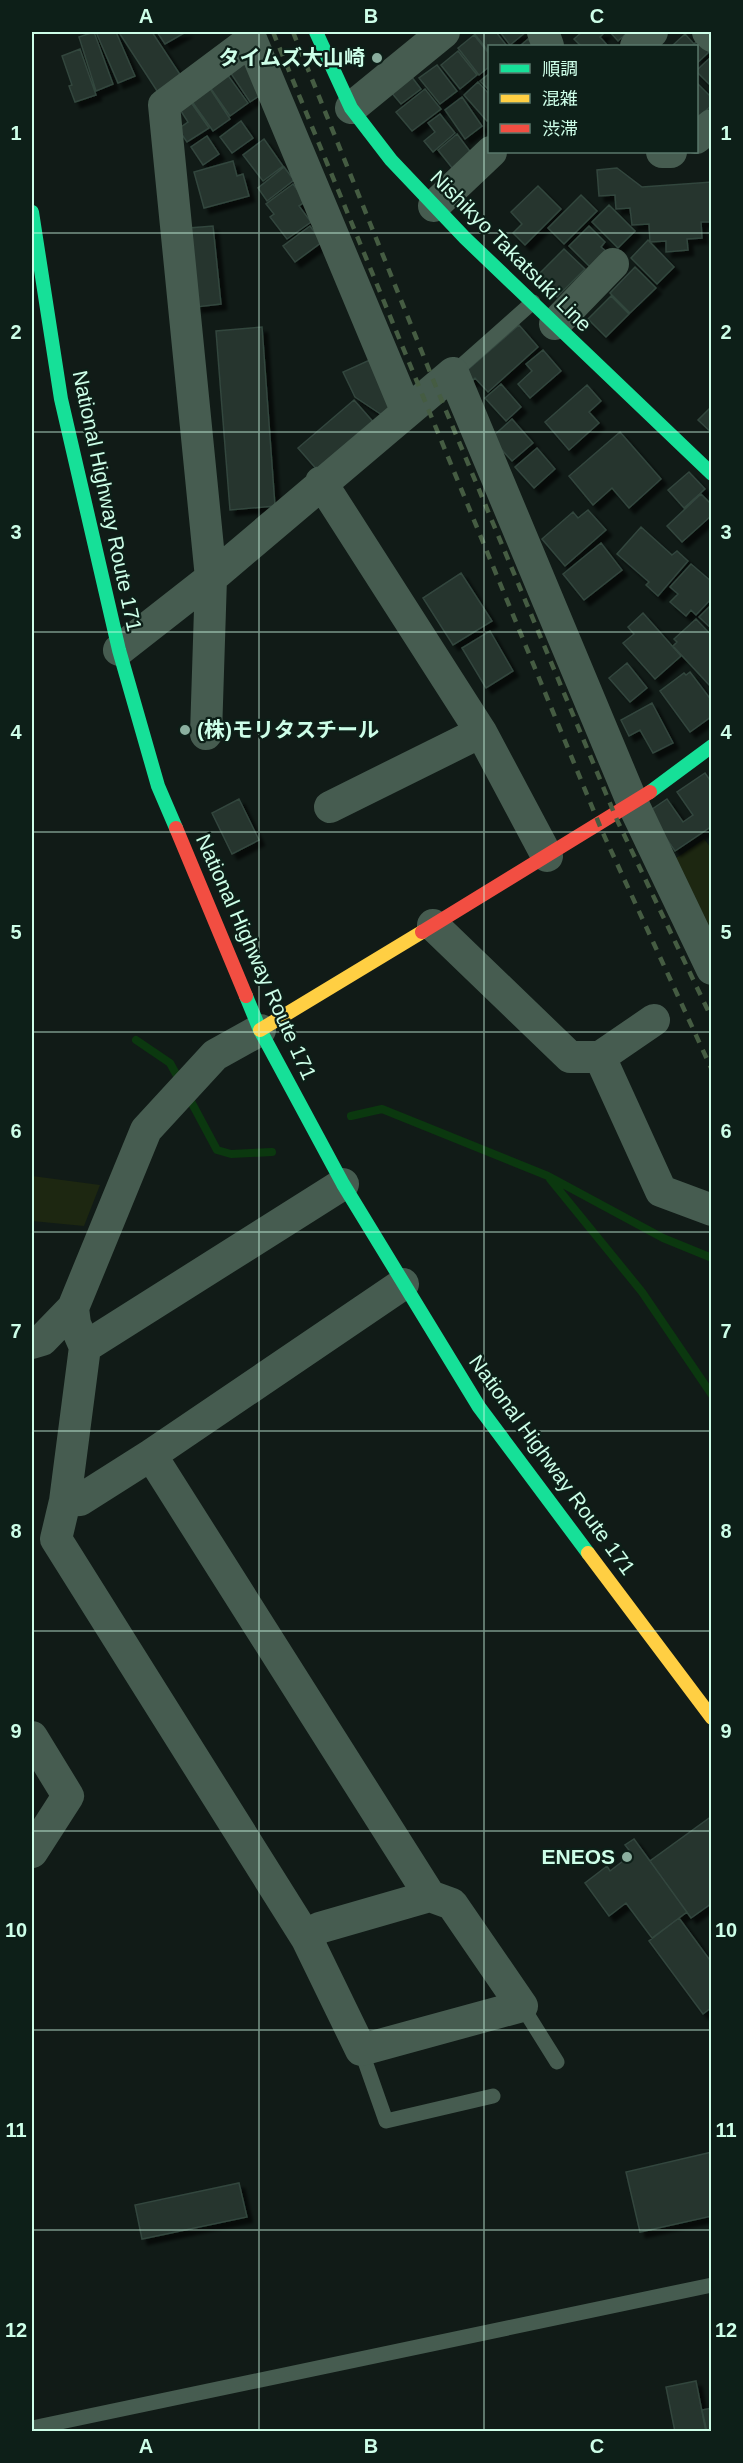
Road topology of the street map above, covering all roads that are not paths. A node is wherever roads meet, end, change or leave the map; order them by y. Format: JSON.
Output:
{"nodes":[{"id":1,"x":316,"y":32,"type":"edge"},
{"id":2,"x":444,"y":32,"type":"edge"},
{"id":3,"x":652,"y":32,"type":"edge"},
{"id":4,"x":708,"y":32,"type":"edge"},
{"id":5,"x":250,"y":36,"type":"edge"},
{"id":6,"x":711,"y":36,"type":"edge"},
{"id":7,"x":637,"y":45,"type":"edge"},
{"id":8,"x":351,"y":108,"type":"junction"},
{"id":9,"x":711,"y":125,"type":"edge"},
{"id":10,"x":698,"y":136,"type":"edge"},
{"id":11,"x":489,"y":153,"type":"edge"},
{"id":12,"x":434,"y":206,"type":"junction"},
{"id":13,"x":32,"y":212,"type":"edge"},
{"id":14,"x":613,"y":264,"type":"dead end"},
{"id":15,"x":533,"y":302,"type":"junction"},
{"id":16,"x":555,"y":324,"type":"junction"},
{"id":17,"x":453,"y":373,"type":"junction"},
{"id":18,"x":406,"y":410,"type":"junction"},
{"id":19,"x":711,"y":474,"type":"edge"},
{"id":20,"x":321,"y":482,"type":"junction"},
{"id":21,"x":211,"y":578,"type":"junction"},
{"id":22,"x":119,"y":650,"type":"junction"},
{"id":23,"x":481,"y":732,"type":"junction"},
{"id":24,"x":206,"y":734,"type":"dead end"},
{"id":25,"x":711,"y":746,"type":"edge"},
{"id":26,"x":633,"y":804,"type":"junction"},
{"id":27,"x":330,"y":807,"type":"dead end"},
{"id":28,"x":547,"y":856,"type":"junction"},
{"id":29,"x":433,"y":925,"type":"junction"},
{"id":30,"x":711,"y":969,"type":"edge"},
{"id":31,"x":654,"y":1020,"type":"dead end"},
{"id":32,"x":260,"y":1030,"type":"junction"},
{"id":33,"x":600,"y":1057,"type":"junction"},
{"id":34,"x":343,"y":1184,"type":"junction"},
{"id":35,"x":711,"y":1210,"type":"edge"},
{"id":36,"x":403,"y":1284,"type":"junction"},
{"id":37,"x":73,"y":1308,"type":"junction"},
{"id":38,"x":32,"y":1343,"type":"edge"},
{"id":39,"x":85,"y":1347,"type":"junction"},
{"id":40,"x":151,"y":1455,"type":"junction"},
{"id":41,"x":65,"y":1501,"type":"junction"},
{"id":42,"x":711,"y":1718,"type":"edge"},
{"id":43,"x":32,"y":1737,"type":"edge"},
{"id":44,"x":32,"y":1852,"type":"edge"},
{"id":45,"x":430,"y":1896,"type":"junction"},
{"id":46,"x":307,"y":1938,"type":"junction"},
{"id":47,"x":522,"y":2006,"type":"junction"},
{"id":48,"x":361,"y":2050,"type":"junction"},
{"id":49,"x":557,"y":2062,"type":"dead end"},
{"id":50,"x":494,"y":2097,"type":"dead end"},
{"id":51,"x":711,"y":2285,"type":"edge"},
{"id":52,"x":32,"y":2428,"type":"edge"}],
"edges":[{"from":1,"to":8,"type":"main road","name":"Nishikyo Takatsuki Line"},
{"from":2,"to":8,"type":"street"},
{"from":3,"to":7,"type":"street"},
{"from":4,"to":6,"type":"street"},
{"from":5,"to":18,"type":"street"},
{"from":5,"to":21,"type":"street"},
{"from":8,"to":12,"type":"main road","name":"Nishikyo Takatsuki Line"},
{"from":9,"to":10,"type":"street"},
{"from":11,"to":12,"type":"street"},
{"from":12,"to":15,"type":"main road","name":"Nishikyo Takatsuki Line"},
{"from":13,"to":22,"type":"main road","name":"National Highway Route 171"},
{"from":14,"to":16,"type":"street"},
{"from":15,"to":16,"type":"main road","name":"Nishikyo Takatsuki Line"},
{"from":15,"to":17,"type":"lane"},
{"from":16,"to":19,"type":"main road","name":"Nishikyo Takatsuki Line"},
{"from":17,"to":18,"type":"street"},
{"from":17,"to":26,"type":"street"},
{"from":18,"to":20,"type":"street"},
{"from":20,"to":21,"type":"street"},
{"from":20,"to":23,"type":"street"},
{"from":21,"to":22,"type":"street"},
{"from":21,"to":24,"type":"street"},
{"from":22,"to":32,"type":"main road","name":"National Highway Route 171"},
{"from":23,"to":27,"type":"street"},
{"from":23,"to":28,"type":"street"},
{"from":25,"to":26,"type":"main road"},
{"from":26,"to":28,"type":"main road"},
{"from":26,"to":30,"type":"street"},
{"from":28,"to":29,"type":"main road"},
{"from":29,"to":32,"type":"main road"},
{"from":29,"to":33,"type":"street"},
{"from":31,"to":33,"type":"street"},
{"from":32,"to":34,"type":"main road","name":"National Highway Route 171"},
{"from":32,"to":37,"type":"street"},
{"from":33,"to":35,"type":"street"},
{"from":34,"to":36,"type":"main road","name":"National Highway Route 171"},
{"from":34,"to":39,"type":"street"},
{"from":36,"to":40,"type":"street"},
{"from":36,"to":42,"type":"main road","name":"National Highway Route 171"},
{"from":37,"to":38,"type":"street"},
{"from":37,"to":39,"type":"street"},
{"from":39,"to":41,"type":"street"},
{"from":40,"to":41,"type":"street"},
{"from":40,"to":45,"type":"street"},
{"from":41,"to":46,"type":"street"},
{"from":43,"to":44,"type":"street"},
{"from":45,"to":46,"type":"street"},
{"from":45,"to":47,"type":"street"},
{"from":46,"to":48,"type":"street"},
{"from":47,"to":48,"type":"street"},
{"from":47,"to":49,"type":"lane"},
{"from":48,"to":50,"type":"lane"},
{"from":51,"to":52,"type":"lane"}]}
